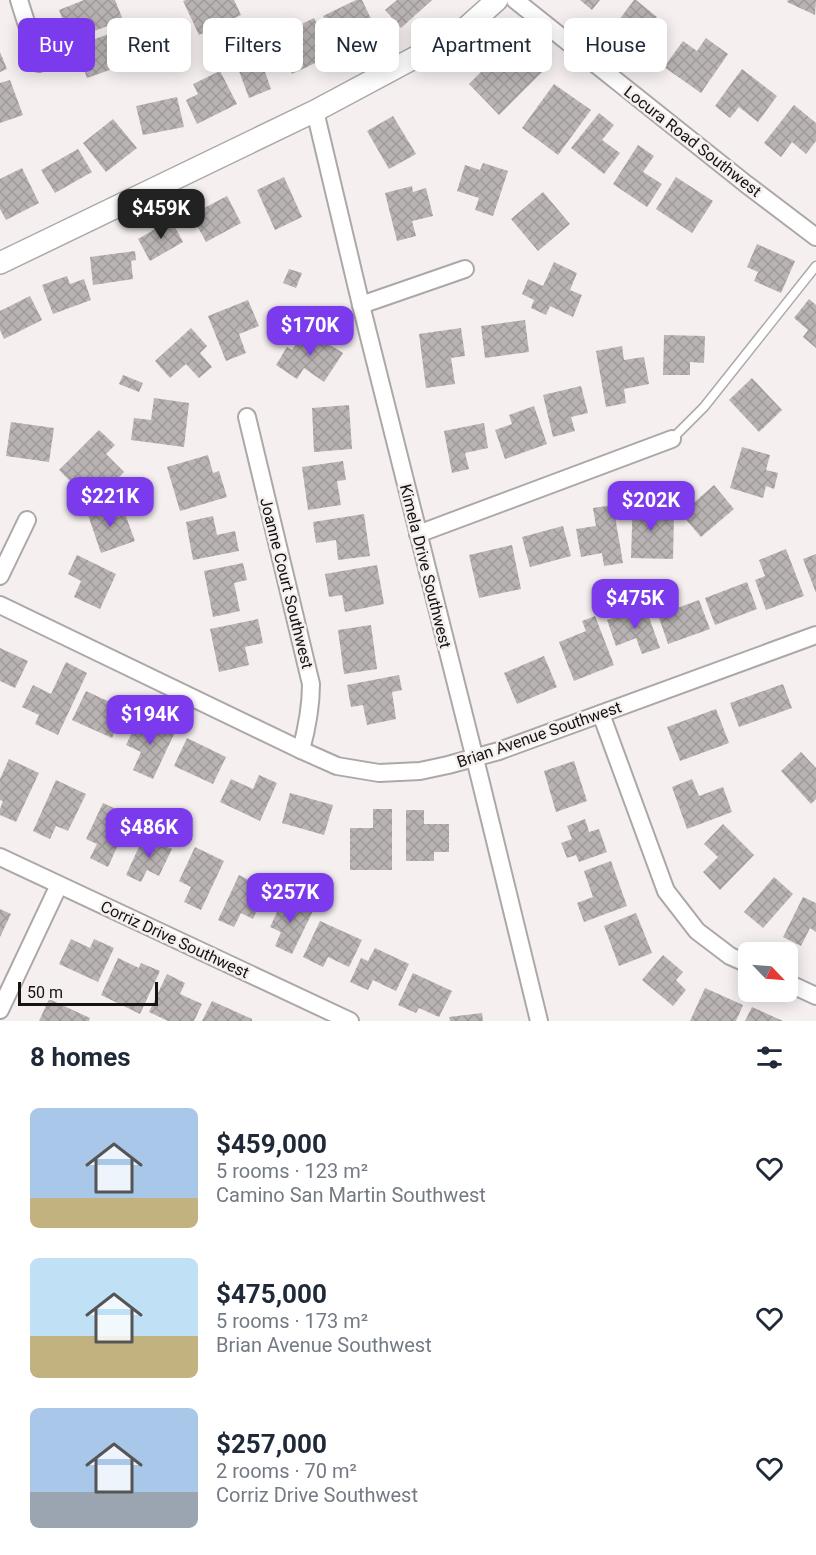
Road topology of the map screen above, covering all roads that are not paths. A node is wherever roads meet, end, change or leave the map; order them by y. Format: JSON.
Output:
{"nodes":[{"id":1,"x":19,"y":0,"type":"edge"},
{"id":2,"x":497,"y":0,"type":"edge"},
{"id":3,"x":515,"y":0,"type":"edge"},
{"id":4,"x":25,"y":18,"type":"edge"},
{"id":5,"x":315,"y":111,"type":"junction"},
{"id":6,"x":816,"y":237,"type":"edge"},
{"id":7,"x":0,"y":263,"type":"edge"},
{"id":8,"x":816,"y":266,"type":"edge"},
{"id":9,"x":465,"y":269,"type":"dead end"},
{"id":10,"x":361,"y":305,"type":"junction"},
{"id":11,"x":247,"y":417,"type":"dead end"},
{"id":12,"x":672,"y":439,"type":"joint"},
{"id":13,"x":27,"y":520,"type":"dead end"},
{"id":14,"x":418,"y":534,"type":"junction"},
{"id":15,"x":0,"y":576,"type":"edge"},
{"id":16,"x":0,"y":605,"type":"edge"},
{"id":17,"x":816,"y":635,"type":"edge"},
{"id":18,"x":601,"y":714,"type":"junction"},
{"id":19,"x":300,"y":750,"type":"junction"},
{"id":20,"x":474,"y":757,"type":"junction"},
{"id":21,"x":0,"y":857,"type":"edge"},
{"id":22,"x":59,"y":885,"type":"junction"},
{"id":23,"x":738,"y":960,"type":"edge"},
{"id":24,"x":798,"y":988,"type":"edge"},
{"id":25,"x":816,"y":996,"type":"edge"},
{"id":26,"x":0,"y":1010,"type":"edge"},
{"id":27,"x":350,"y":1021,"type":"edge"},
{"id":28,"x":539,"y":1021,"type":"edge"}],
"edges":[{"from":1,"to":4,"type":"street"},
{"from":2,"to":5,"type":"street"},
{"from":3,"to":6,"type":"street","name":"Locura Road Southwest"},
{"from":5,"to":7,"type":"street"},
{"from":5,"to":10,"type":"street","name":"Kimela Drive Southwest"},
{"from":8,"to":12,"type":"lane"},
{"from":9,"to":10,"type":"street"},
{"from":10,"to":14,"type":"street","name":"Kimela Drive Southwest"},
{"from":11,"to":19,"type":"street","name":"Joanne Court Southwest"},
{"from":12,"to":14,"type":"street"},
{"from":13,"to":15,"type":"street"},
{"from":14,"to":20,"type":"street","name":"Kimela Drive Southwest"},
{"from":16,"to":19,"type":"street","name":"Brian Avenue Southwest"},
{"from":17,"to":18,"type":"street","name":"Brian Avenue Southwest"},
{"from":18,"to":20,"type":"street","name":"Brian Avenue Southwest"},
{"from":18,"to":23,"type":"street"},
{"from":19,"to":20,"type":"street","name":"Brian Avenue Southwest"},
{"from":20,"to":28,"type":"street","name":"Kimela Drive Southwest"},
{"from":21,"to":22,"type":"street","name":"Corriz Drive Southwest"},
{"from":22,"to":26,"type":"street"},
{"from":22,"to":27,"type":"street","name":"Corriz Drive Southwest"},
{"from":24,"to":25,"type":"street"}]}
